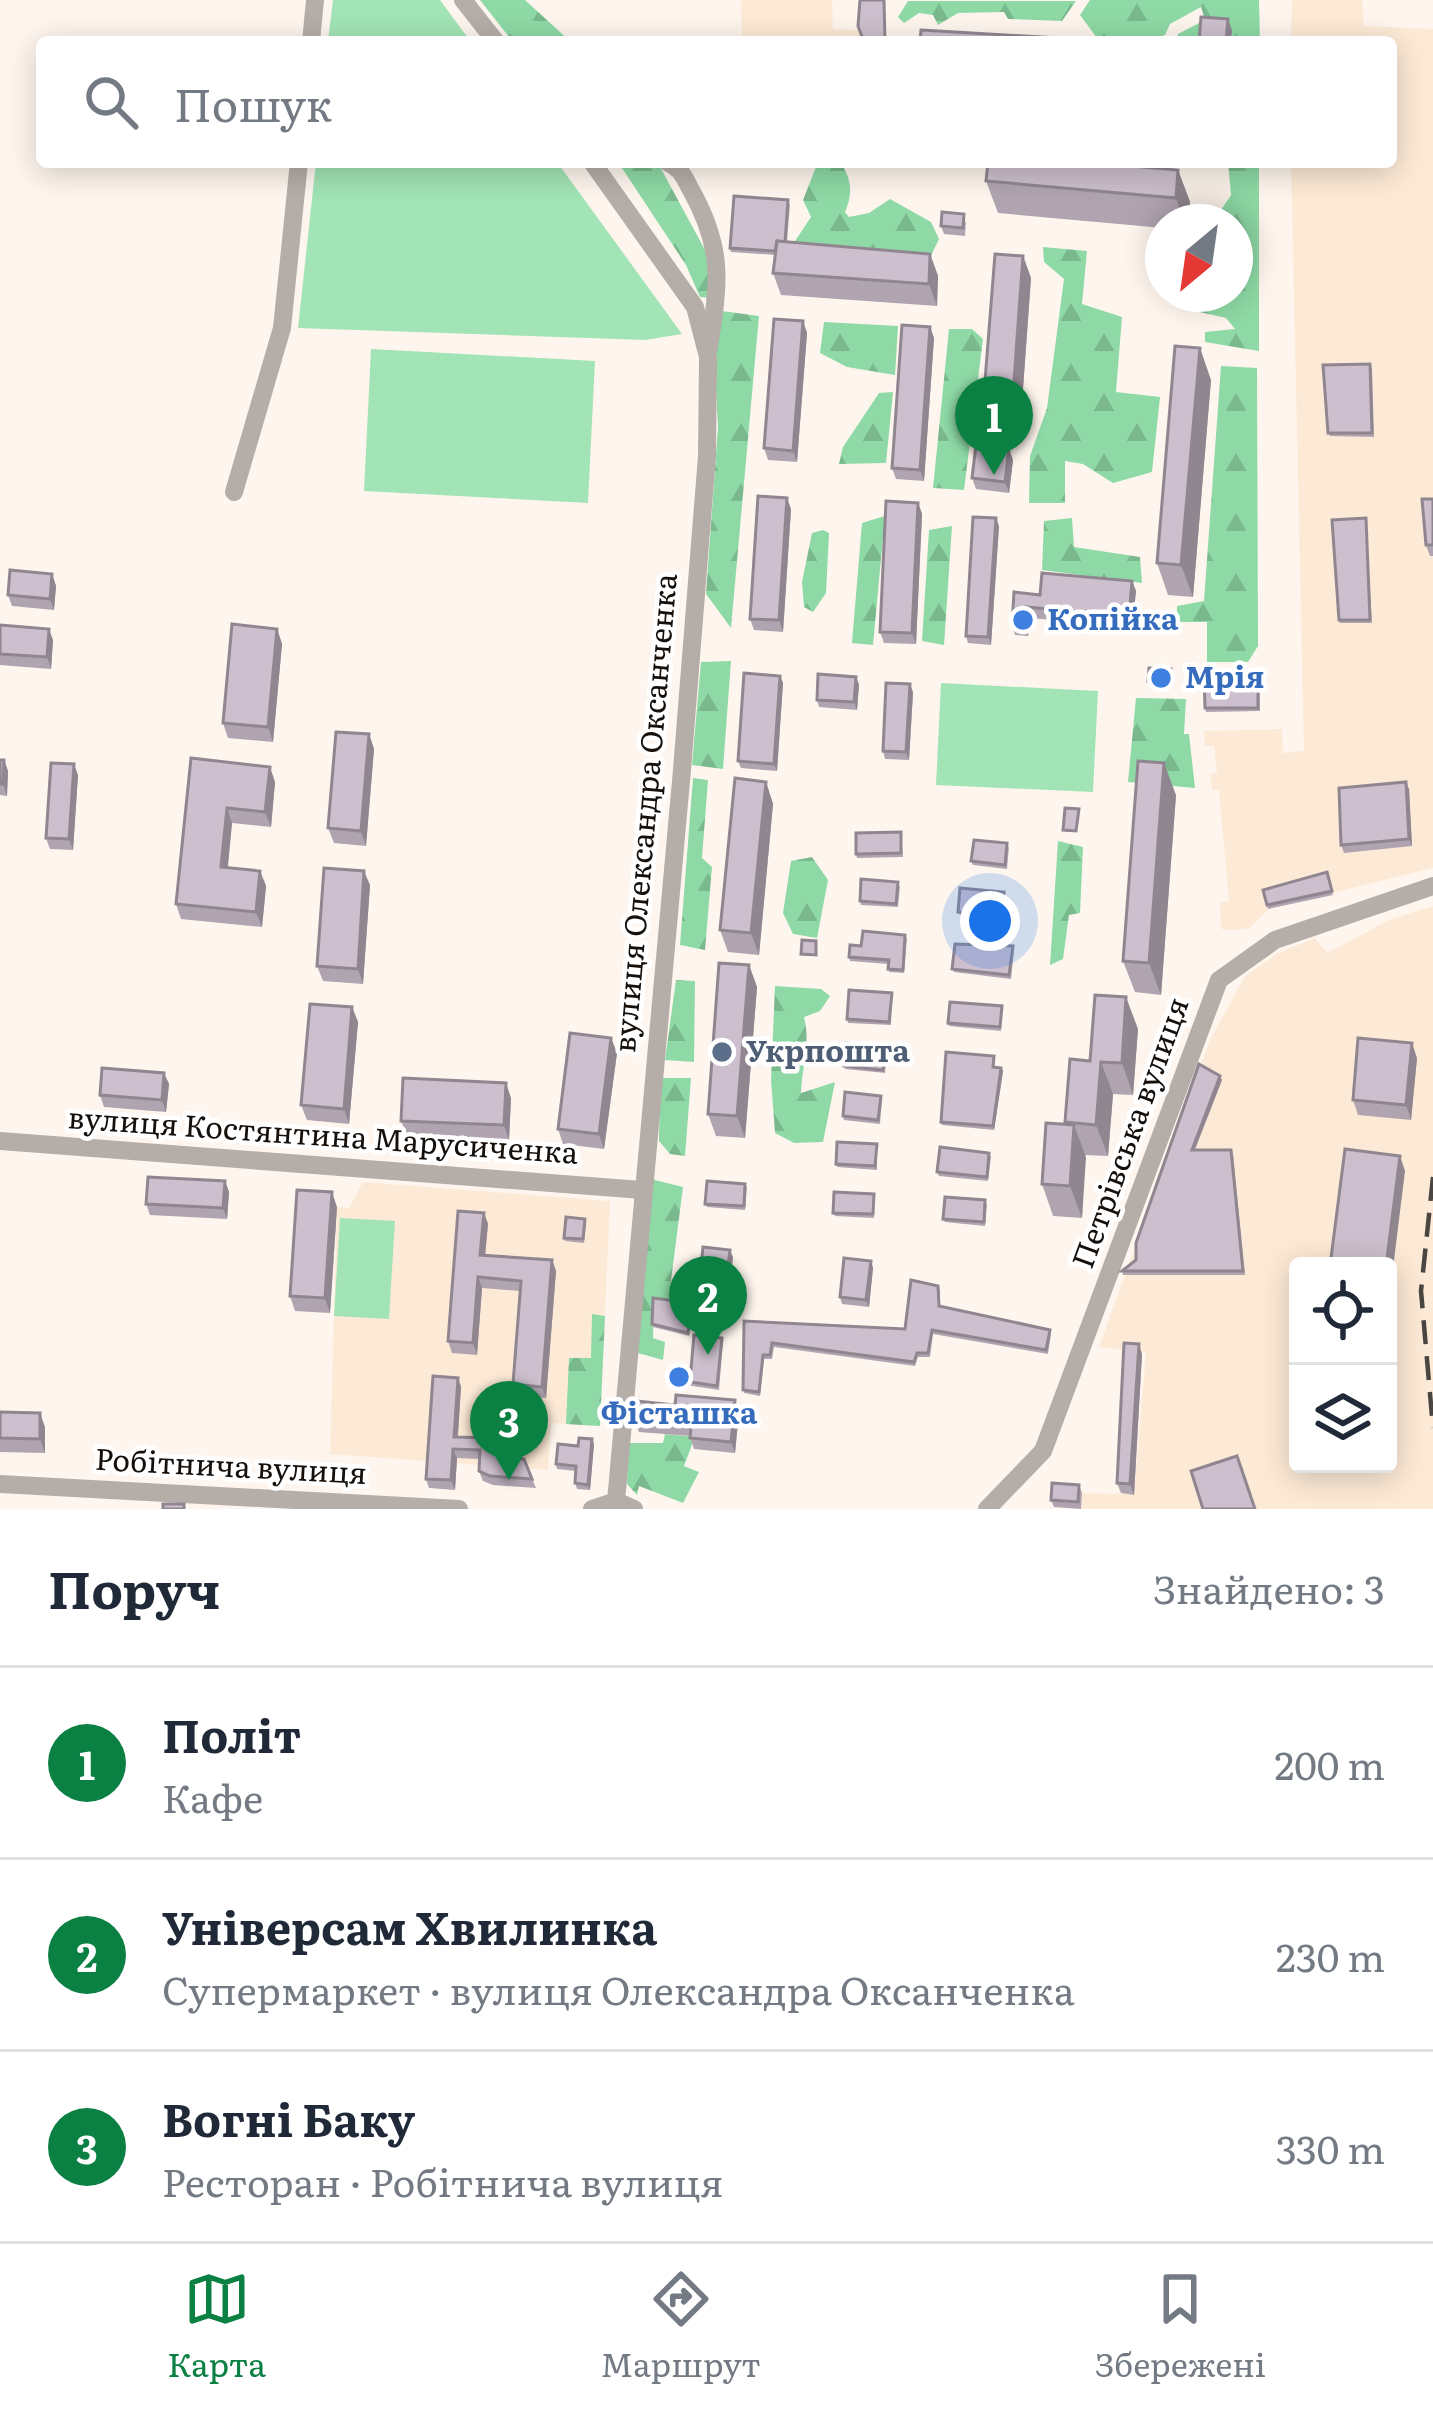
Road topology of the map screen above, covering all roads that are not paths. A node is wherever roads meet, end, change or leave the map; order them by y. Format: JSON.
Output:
{"nodes":[{"id":1,"x":315,"y":0,"type":"edge"},
{"id":2,"x":463,"y":0,"type":"edge"},
{"id":3,"x":312,"y":36,"type":"edge"},
{"id":4,"x":491,"y":36,"type":"edge"},
{"id":5,"x":298,"y":168,"type":"edge"},
{"id":6,"x":601,"y":168,"type":"edge"},
{"id":7,"x":679,"y":168,"type":"edge"},
{"id":8,"x":708,"y":357,"type":"junction"},
{"id":9,"x":233,"y":492,"type":"dead end"},
{"id":10,"x":1433,"y":886,"type":"edge"},
{"id":11,"x":0,"y":1141,"type":"edge"},
{"id":12,"x":642,"y":1190,"type":"junction"},
{"id":13,"x":0,"y":1484,"type":"edge"},
{"id":14,"x":84,"y":1499,"type":"edge"},
{"id":15,"x":625,"y":1505,"type":"edge"},
{"id":16,"x":459,"y":1509,"type":"edge"},
{"id":17,"x":592,"y":1509,"type":"edge"},
{"id":18,"x":987,"y":1509,"type":"edge"}],
"edges":[{"from":1,"to":3,"type":"street"},
{"from":2,"to":4,"type":"street"},
{"from":5,"to":9,"type":"street"},
{"from":6,"to":8,"type":"street","name":"вулиця Олександра Оксанченка"},
{"from":7,"to":8,"type":"street"},
{"from":8,"to":12,"type":"street","name":"вулиця Олександра Оксанченка"},
{"from":10,"to":18,"type":"street","name":"Петрівська вулиця"},
{"from":11,"to":12,"type":"street","name":"вулиця Костянтина Марусиченка"},
{"from":12,"to":15,"type":"street","name":"вулиця Олександра Оксанченка"},
{"from":13,"to":14,"type":"street","name":"Робітнича вулиця"},
{"from":14,"to":16,"type":"street","name":"Робітнича вулиця"},
{"from":15,"to":17,"type":"street"}]}
